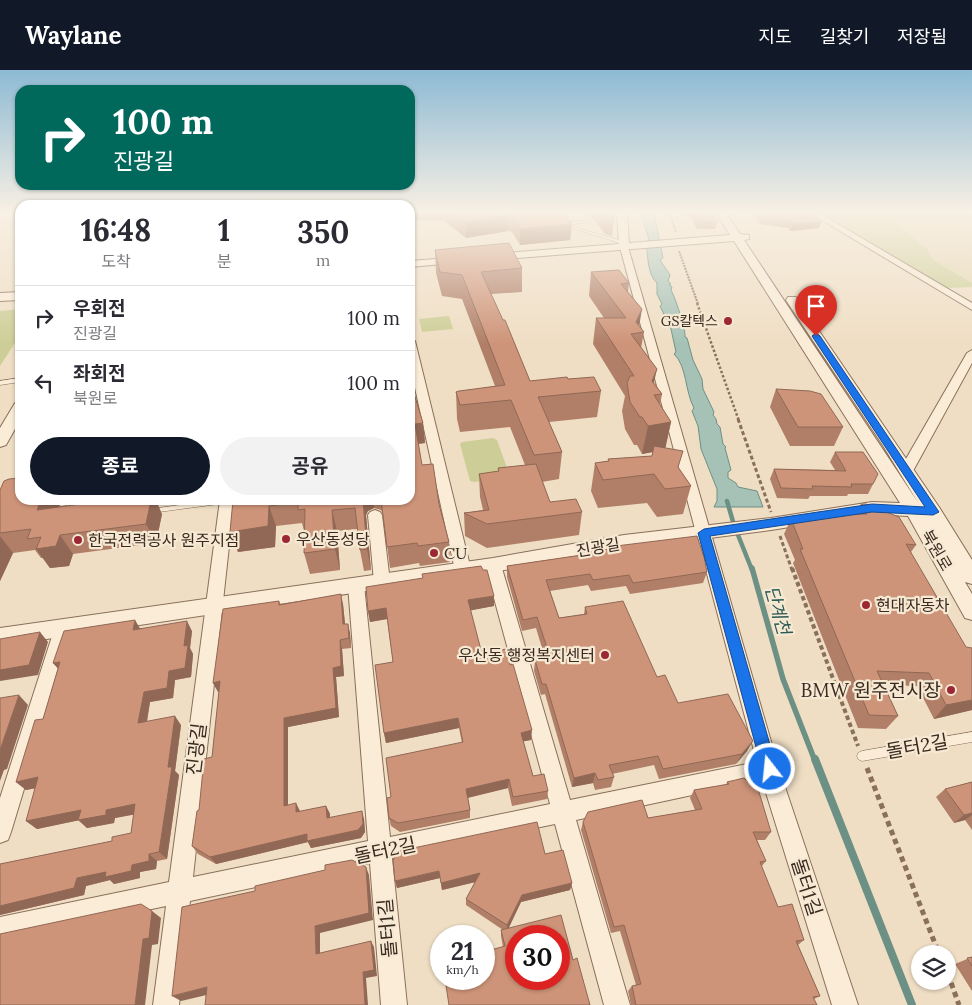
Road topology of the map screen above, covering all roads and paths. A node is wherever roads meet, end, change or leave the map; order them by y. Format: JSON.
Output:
{"nodes":[{"id":1,"x":498,"y":257,"type":"edge"},
{"id":2,"x":633,"y":257,"type":"edge"},
{"id":3,"x":681,"y":257,"type":"edge"},
{"id":4,"x":758,"y":257,"type":"edge"},
{"id":5,"x":759,"y":257,"type":"edge"},
{"id":6,"x":887,"y":257,"type":"edge"},
{"id":7,"x":415,"y":264,"type":"edge"},
{"id":8,"x":15,"y":296,"type":"edge"},
{"id":9,"x":0,"y":297,"type":"edge"},
{"id":10,"x":972,"y":308,"type":"edge"},
{"id":11,"x":972,"y":353,"type":"edge"},
{"id":12,"x":415,"y":372,"type":"edge"},
{"id":13,"x":15,"y":381,"type":"edge"},
{"id":14,"x":0,"y":383,"type":"edge"},
{"id":15,"x":15,"y":415,"type":"edge"},
{"id":16,"x":0,"y":442,"type":"edge"},
{"id":17,"x":906,"y":470,"type":"junction"},
{"id":18,"x":70,"y":505,"type":"edge"},
{"id":19,"x":195,"y":505,"type":"edge"},
{"id":20,"x":226,"y":505,"type":"edge"},
{"id":21,"x":140,"y":512,"type":"edge"},
{"id":22,"x":924,"y":512,"type":"junction"},
{"id":23,"x":374,"y":514,"type":"dead end"},
{"id":24,"x":73,"y":521,"type":"edge"},
{"id":25,"x":773,"y":523,"type":"junction"},
{"id":26,"x":706,"y":532,"type":"junction"},
{"id":27,"x":493,"y":565,"type":"junction"},
{"id":28,"x":463,"y":570,"type":"junction"},
{"id":29,"x":972,"y":577,"type":"edge"},
{"id":30,"x":382,"y":582,"type":"junction"},
{"id":31,"x":356,"y":585,"type":"junction"},
{"id":32,"x":213,"y":607,"type":"junction"},
{"id":33,"x":972,"y":612,"type":"edge"},
{"id":34,"x":64,"y":627,"type":"junction"},
{"id":35,"x":0,"y":637,"type":"edge"},
{"id":36,"x":972,"y":737,"type":"edge"},
{"id":37,"x":862,"y":756,"type":"junction"},
{"id":38,"x":770,"y":769,"type":"junction"},
{"id":39,"x":563,"y":812,"type":"junction"},
{"id":40,"x":0,"y":832,"type":"edge"},
{"id":41,"x":380,"y":851,"type":"junction"},
{"id":42,"x":178,"y":892,"type":"junction"},
{"id":43,"x":0,"y":929,"type":"edge"},
{"id":44,"x":936,"y":945,"type":"edge"},
{"id":45,"x":954,"y":990,"type":"edge"},
{"id":46,"x":166,"y":1005,"type":"edge"},
{"id":47,"x":394,"y":1005,"type":"edge"},
{"id":48,"x":617,"y":1005,"type":"edge"},
{"id":49,"x":845,"y":1005,"type":"edge"},
{"id":50,"x":960,"y":1005,"type":"edge"}],
"edges":[{"from":1,"to":7,"type":"street"},
{"from":2,"to":26,"type":"street"},
{"from":3,"to":25,"type":"path"},
{"from":4,"to":22,"type":"street","name":"북원로"},
{"from":5,"to":17,"type":"street","name":"북원로"},
{"from":6,"to":10,"type":"street"},
{"from":8,"to":9,"type":"street"},
{"from":11,"to":17,"type":"street"},
{"from":12,"to":28,"type":"street"},
{"from":13,"to":14,"type":"lane"},
{"from":15,"to":16,"type":"street"},
{"from":17,"to":22,"type":"street","name":"북원로"},
{"from":18,"to":24,"type":"lane"},
{"from":19,"to":21,"type":"lane"},
{"from":20,"to":32,"type":"street","name":"진광길"},
{"from":22,"to":25,"type":"street","name":"진광길"},
{"from":22,"to":29,"type":"street","name":"북원로"},
{"from":22,"to":33,"type":"street","name":"북원로"},
{"from":23,"to":30,"type":"street"},
{"from":25,"to":26,"type":"street","name":"진광길"},
{"from":25,"to":37,"type":"path"},
{"from":26,"to":27,"type":"street","name":"진광길"},
{"from":26,"to":38,"type":"street"},
{"from":27,"to":28,"type":"street","name":"진광길"},
{"from":27,"to":39,"type":"street"},
{"from":28,"to":30,"type":"street","name":"진광길"},
{"from":30,"to":31,"type":"street","name":"진광길"},
{"from":31,"to":32,"type":"street","name":"진광길"},
{"from":31,"to":41,"type":"street"},
{"from":32,"to":34,"type":"street","name":"진광길"},
{"from":32,"to":42,"type":"street","name":"진광길"},
{"from":34,"to":35,"type":"street","name":"진광길"},
{"from":34,"to":40,"type":"street"},
{"from":36,"to":37,"type":"lane","name":"돌터2길"},
{"from":37,"to":44,"type":"path"},
{"from":38,"to":39,"type":"street","name":"돌터2길"},
{"from":38,"to":49,"type":"street","name":"돌터1길"},
{"from":39,"to":41,"type":"street","name":"돌터2길"},
{"from":39,"to":48,"type":"street"},
{"from":41,"to":42,"type":"street","name":"돌터2길"},
{"from":41,"to":47,"type":"street","name":"돌터1길"},
{"from":42,"to":43,"type":"street","name":"돌터2길"},
{"from":42,"to":46,"type":"street"},
{"from":45,"to":50,"type":"path"}]}
